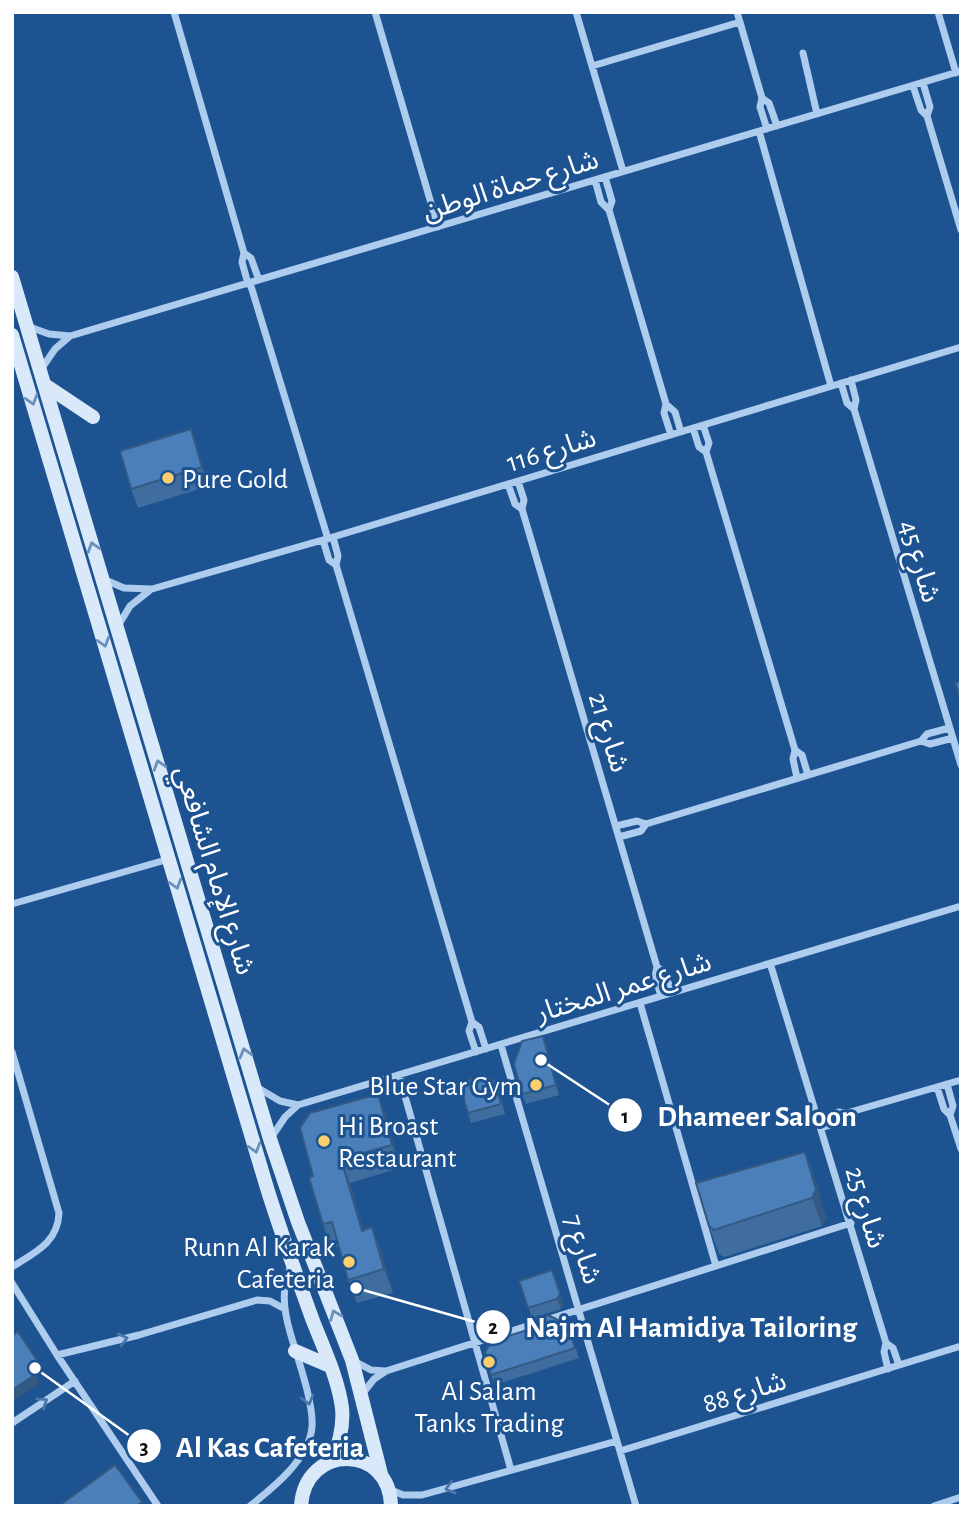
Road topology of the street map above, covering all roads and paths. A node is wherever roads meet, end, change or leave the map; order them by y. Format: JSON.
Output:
{"nodes":[{"id":1,"x":173,"y":12,"type":"edge"},
{"id":2,"x":375,"y":12,"type":"edge"},
{"id":3,"x":576,"y":12,"type":"edge"},
{"id":4,"x":737,"y":12,"type":"edge"},
{"id":5,"x":938,"y":12,"type":"edge"},
{"id":6,"x":740,"y":22,"type":"junction"},
{"id":7,"x":803,"y":53,"type":"dead end"},
{"id":8,"x":592,"y":66,"type":"junction"},
{"id":9,"x":958,"y":72,"type":"edge"},
{"id":10,"x":923,"y":83,"type":"junction"},
{"id":11,"x":912,"y":86,"type":"junction"},
{"id":12,"x":762,"y":98,"type":"junction"},
{"id":13,"x":817,"y":114,"type":"junction"},
{"id":14,"x":928,"y":116,"type":"junction"},
{"id":15,"x":777,"y":126,"type":"junction"},
{"id":16,"x":763,"y":130,"type":"junction"},
{"id":17,"x":623,"y":172,"type":"junction"},
{"id":18,"x":605,"y":177,"type":"junction"},
{"id":19,"x":595,"y":180,"type":"junction"},
{"id":20,"x":609,"y":210,"type":"junction"},
{"id":21,"x":438,"y":227,"type":"junction"},
{"id":22,"x":961,"y":230,"type":"edge"},
{"id":23,"x":244,"y":253,"type":"junction"},
{"id":24,"x":12,"y":277,"type":"edge"},
{"id":25,"x":259,"y":280,"type":"junction"},
{"id":26,"x":249,"y":283,"type":"junction"},
{"id":27,"x":27,"y":326,"type":"junction"},
{"id":28,"x":12,"y":335,"type":"edge"},
{"id":29,"x":71,"y":337,"type":"junction"},
{"id":30,"x":961,"y":347,"type":"edge"},
{"id":31,"x":17,"y":361,"type":"edge"},
{"id":32,"x":43,"y":377,"type":"junction"},
{"id":33,"x":851,"y":380,"type":"junction"},
{"id":34,"x":841,"y":383,"type":"junction"},
{"id":35,"x":831,"y":386,"type":"junction"},
{"id":36,"x":666,"y":404,"type":"junction"},
{"id":37,"x":854,"y":409,"type":"junction"},
{"id":38,"x":93,"y":417,"type":"dead end"},
{"id":39,"x":703,"y":425,"type":"junction"},
{"id":40,"x":693,"y":428,"type":"junction"},
{"id":41,"x":681,"y":432,"type":"junction"},
{"id":42,"x":671,"y":435,"type":"junction"},
{"id":43,"x":706,"y":452,"type":"junction"},
{"id":44,"x":518,"y":481,"type":"junction"},
{"id":45,"x":508,"y":484,"type":"junction"},
{"id":46,"x":522,"y":509,"type":"junction"},
{"id":47,"x":328,"y":539,"type":"junction"},
{"id":48,"x":103,"y":578,"type":"junction"},
{"id":49,"x":152,"y":589,"type":"junction"},
{"id":50,"x":117,"y":627,"type":"junction"},
{"id":51,"x":949,"y":728,"type":"junction"},
{"id":52,"x":953,"y":738,"type":"junction"},
{"id":53,"x":921,"y":741,"type":"junction"},
{"id":54,"x":795,"y":750,"type":"junction"},
{"id":55,"x":961,"y":765,"type":"edge"},
{"id":56,"x":808,"y":775,"type":"junction"},
{"id":57,"x":797,"y":778,"type":"junction"},
{"id":58,"x":646,"y":824,"type":"junction"},
{"id":59,"x":616,"y":827,"type":"junction"},
{"id":60,"x":619,"y":837,"type":"junction"},
{"id":61,"x":169,"y":859,"type":"junction"},
{"id":62,"x":12,"y":904,"type":"edge"},
{"id":63,"x":961,"y":906,"type":"edge"},
{"id":64,"x":771,"y":963,"type":"junction"},
{"id":65,"x":657,"y":967,"type":"junction"},
{"id":66,"x":672,"y":993,"type":"junction"},
{"id":67,"x":661,"y":996,"type":"junction"},
{"id":68,"x":640,"y":1003,"type":"junction"},
{"id":69,"x":471,"y":1022,"type":"junction"},
{"id":70,"x":500,"y":1045,"type":"junction"},
{"id":71,"x":486,"y":1049,"type":"junction"},
{"id":72,"x":12,"y":1052,"type":"edge"},
{"id":73,"x":475,"y":1052,"type":"junction"},
{"id":74,"x":399,"y":1075,"type":"junction"},
{"id":75,"x":961,"y":1080,"type":"edge"},
{"id":76,"x":947,"y":1084,"type":"junction"},
{"id":77,"x":254,"y":1086,"type":"junction"},
{"id":78,"x":937,"y":1087,"type":"junction"},
{"id":79,"x":298,"y":1105,"type":"junction"},
{"id":80,"x":847,"y":1113,"type":"junction"},
{"id":81,"x":950,"y":1115,"type":"junction"},
{"id":82,"x":817,"y":1118,"type":"junction"},
{"id":83,"x":821,"y":1128,"type":"junction"},
{"id":84,"x":270,"y":1139,"type":"junction"},
{"id":85,"x":961,"y":1149,"type":"edge"},
{"id":86,"x":851,"y":1223,"type":"junction"},
{"id":87,"x":292,"y":1264,"type":"junction"},
{"id":88,"x":716,"y":1266,"type":"junction"},
{"id":89,"x":12,"y":1267,"type":"edge"},
{"id":90,"x":12,"y":1283,"type":"edge"},
{"id":91,"x":283,"y":1308,"type":"junction"},
{"id":92,"x":580,"y":1309,"type":"junction"},
{"id":93,"x":475,"y":1343,"type":"junction"},
{"id":94,"x":886,"y":1343,"type":"junction"},
{"id":95,"x":961,"y":1346,"type":"edge"},
{"id":96,"x":295,"y":1351,"type":"junction"},
{"id":97,"x":57,"y":1355,"type":"junction"},
{"id":98,"x":352,"y":1360,"type":"junction"},
{"id":99,"x":899,"y":1365,"type":"junction"},
{"id":100,"x":330,"y":1366,"type":"junction"},
{"id":101,"x":888,"y":1369,"type":"junction"},
{"id":102,"x":386,"y":1371,"type":"junction"},
{"id":103,"x":75,"y":1381,"type":"junction"},
{"id":104,"x":361,"y":1396,"type":"junction"},
{"id":105,"x":12,"y":1423,"type":"edge"},
{"id":106,"x":617,"y":1441,"type":"junction"},
{"id":107,"x":621,"y":1451,"type":"junction"},
{"id":108,"x":332,"y":1461,"type":"junction"},
{"id":109,"x":511,"y":1470,"type":"junction"},
{"id":110,"x":381,"y":1474,"type":"junction"},
{"id":111,"x":389,"y":1489,"type":"junction"},
{"id":112,"x":961,"y":1497,"type":"edge"},
{"id":113,"x":301,"y":1500,"type":"edge"},
{"id":114,"x":948,"y":1504,"type":"edge"},
{"id":115,"x":158,"y":1506,"type":"edge"},
{"id":116,"x":250,"y":1506,"type":"edge"},
{"id":117,"x":290,"y":1506,"type":"edge"},
{"id":118,"x":391,"y":1506,"type":"edge"},
{"id":119,"x":636,"y":1506,"type":"edge"},
{"id":120,"x":934,"y":1506,"type":"edge"}],
"edges":[{"from":1,"to":23,"type":"street"},
{"from":2,"to":21,"type":"street"},
{"from":3,"to":8,"type":"street"},
{"from":4,"to":6,"type":"street"},
{"from":5,"to":9,"type":"street"},
{"from":6,"to":8,"type":"street"},
{"from":6,"to":12,"type":"street"},
{"from":7,"to":13,"type":"street"},
{"from":8,"to":17,"type":"street"},
{"from":9,"to":10,"type":"street","name":"شارع حماة الوطن"},
{"from":10,"to":11,"type":"street","name":"شارع حماة الوطن"},
{"from":10,"to":14,"type":"street"},
{"from":11,"to":13,"type":"street","name":"شارع حماة الوطن"},
{"from":11,"to":14,"type":"street"},
{"from":12,"to":15,"type":"street"},
{"from":12,"to":16,"type":"street"},
{"from":13,"to":15,"type":"street","name":"شارع حماة الوطن"},
{"from":14,"to":22,"type":"street"},
{"from":15,"to":16,"type":"street","name":"شارع حماة الوطن"},
{"from":16,"to":17,"type":"street","name":"شارع حماة الوطن"},
{"from":16,"to":35,"type":"street"},
{"from":17,"to":18,"type":"street","name":"شارع حماة الوطن"},
{"from":18,"to":19,"type":"street","name":"شارع حماة الوطن"},
{"from":18,"to":20,"type":"street"},
{"from":19,"to":20,"type":"street"},
{"from":19,"to":21,"type":"street","name":"شارع حماة الوطن"},
{"from":20,"to":36,"type":"street"},
{"from":21,"to":25,"type":"street","name":"شارع حماة الوطن"},
{"from":23,"to":25,"type":"street"},
{"from":23,"to":26,"type":"street"},
{"from":24,"to":27,"type":"street","name":"شارع الإمام الشافعي"},
{"from":25,"to":26,"type":"street","name":"شارع حماة الوطن"},
{"from":26,"to":29,"type":"street","name":"شارع حماة الوطن"},
{"from":26,"to":47,"type":"street"},
{"from":27,"to":29,"type":"street","name":"شارع حماة الوطن"},
{"from":27,"to":32,"type":"street","name":"شارع الإمام الشافعي"},
{"from":28,"to":31,"type":"street","name":"شارع الإمام الشافعي"},
{"from":29,"to":32,"type":"street","name":"شارع حماة الوطن"},
{"from":30,"to":33,"type":"street","name":"شارع 116"},
{"from":31,"to":61,"type":"street","name":"شارع الإمام الشافعي","one_way":true},
{"from":32,"to":38,"type":"street"},
{"from":48,"to":32,"type":"street","name":"شارع الإمام الشافعي","one_way":true},
{"from":33,"to":34,"type":"street","name":"شارع 116"},
{"from":33,"to":37,"type":"street","name":"شارع 45"},
{"from":34,"to":35,"type":"street","name":"شارع 116"},
{"from":34,"to":37,"type":"street","name":"شارع 45"},
{"from":35,"to":39,"type":"street","name":"شارع 116"},
{"from":36,"to":41,"type":"street"},
{"from":36,"to":42,"type":"street"},
{"from":37,"to":51,"type":"street","name":"شارع 45"},
{"from":39,"to":40,"type":"street","name":"شارع 116"},
{"from":39,"to":43,"type":"street"},
{"from":40,"to":41,"type":"street","name":"شارع 116"},
{"from":40,"to":43,"type":"street"},
{"from":41,"to":42,"type":"street","name":"شارع 116"},
{"from":42,"to":44,"type":"street","name":"شارع 116"},
{"from":43,"to":54,"type":"street"},
{"from":44,"to":45,"type":"street","name":"شارع 116"},
{"from":44,"to":46,"type":"street","name":"شارع 21"},
{"from":45,"to":46,"type":"street","name":"شارع 21"},
{"from":45,"to":47,"type":"street","name":"شارع 116"},
{"from":46,"to":59,"type":"street","name":"شارع 21"},
{"from":47,"to":49,"type":"street","name":"شارع 116"},
{"from":47,"to":69,"type":"street"},
{"from":48,"to":49,"type":"street","name":"شارع 116"},
{"from":48,"to":50,"type":"street","name":"شارع الإمام الشافعي"},
{"from":49,"to":50,"type":"street","name":"شارع 116"},
{"from":77,"to":50,"type":"street","name":"شارع الإمام الشافعي","one_way":true},
{"from":51,"to":52,"type":"street","name":"شارع 45"},
{"from":51,"to":53,"type":"street"},
{"from":52,"to":53,"type":"street"},
{"from":52,"to":55,"type":"street","name":"شارع 45"},
{"from":53,"to":56,"type":"street"},
{"from":54,"to":56,"type":"street"},
{"from":54,"to":57,"type":"street"},
{"from":56,"to":57,"type":"street"},
{"from":57,"to":58,"type":"street"},
{"from":58,"to":59,"type":"street"},
{"from":58,"to":60,"type":"street"},
{"from":59,"to":60,"type":"street","name":"شارع 21"},
{"from":60,"to":65,"type":"street","name":"شارع 21"},
{"from":61,"to":62,"type":"street"},
{"from":61,"to":87,"type":"street","name":"شارع الإمام الشافعي","one_way":true},
{"from":63,"to":64,"type":"street","name":"شارع عمر المختار"},
{"from":64,"to":66,"type":"street","name":"شارع عمر المختار"},
{"from":64,"to":82,"type":"street","name":"شارع 25"},
{"from":65,"to":66,"type":"street","name":"شارع 21"},
{"from":65,"to":67,"type":"street","name":"شارع 21"},
{"from":66,"to":67,"type":"street","name":"شارع عمر المختار"},
{"from":67,"to":68,"type":"street","name":"شارع عمر المختار"},
{"from":68,"to":70,"type":"street","name":"شارع عمر المختار"},
{"from":68,"to":88,"type":"street"},
{"from":69,"to":71,"type":"street"},
{"from":69,"to":73,"type":"street"},
{"from":70,"to":71,"type":"street","name":"شارع عمر المختار"},
{"from":70,"to":92,"type":"street","name":"شارع 7"},
{"from":71,"to":73,"type":"street","name":"شارع عمر المختار"},
{"from":72,"to":89,"type":"street"},
{"from":73,"to":74,"type":"street","name":"شارع عمر المختار"},
{"from":74,"to":79,"type":"street","name":"شارع عمر المختار"},
{"from":74,"to":93,"type":"street"},
{"from":75,"to":76,"type":"street"},
{"from":76,"to":78,"type":"street"},
{"from":76,"to":81,"type":"street"},
{"from":77,"to":79,"type":"street"},
{"from":77,"to":84,"type":"street","name":"شارع الإمام الشافعي"},
{"from":78,"to":80,"type":"street"},
{"from":78,"to":81,"type":"street"},
{"from":79,"to":84,"type":"street"},
{"from":80,"to":82,"type":"street"},
{"from":80,"to":83,"type":"street"},
{"from":81,"to":85,"type":"street"},
{"from":82,"to":83,"type":"street","name":"شارع 25"},
{"from":83,"to":86,"type":"street","name":"شارع 25"},
{"from":98,"to":84,"type":"street","name":"شارع الإمام الشافعي","one_way":true},
{"from":86,"to":88,"type":"street"},
{"from":86,"to":94,"type":"street","name":"شارع 25"},
{"from":87,"to":91,"type":"street"},
{"from":87,"to":100,"type":"street","name":"شارع الإمام الشافعي"},
{"from":88,"to":92,"type":"street"},
{"from":90,"to":97,"type":"street"},
{"from":91,"to":96,"type":"street"},
{"from":97,"to":91,"type":"street","one_way":true},
{"from":92,"to":93,"type":"street"},
{"from":92,"to":106,"type":"street","name":"شارع 7"},
{"from":93,"to":102,"type":"street"},
{"from":93,"to":109,"type":"street"},
{"from":94,"to":99,"type":"street","name":"شارع 25"},
{"from":94,"to":101,"type":"street","name":"شارع 25"},
{"from":95,"to":99,"type":"street","name":"شارع 88"},
{"from":96,"to":100,"type":"street"},
{"from":96,"to":116,"type":"street","one_way":true},
{"from":97,"to":103,"type":"street"},
{"from":98,"to":102,"type":"street"},
{"from":98,"to":104,"type":"street","name":"شارع الإمام الشافعي"},
{"from":99,"to":101,"type":"street","name":"شارع 88"},
{"from":100,"to":108,"type":"street","name":"شارع الإمام الشافعي"},
{"from":101,"to":107,"type":"street","name":"شارع 88"},
{"from":102,"to":104,"type":"street"},
{"from":105,"to":103,"type":"street","one_way":true},
{"from":103,"to":115,"type":"street"},
{"from":104,"to":110,"type":"street","name":"شارع الإمام الشافعي"},
{"from":106,"to":107,"type":"street","name":"شارع 7"},
{"from":106,"to":109,"type":"street"},
{"from":107,"to":119,"type":"street","name":"شارع 7"},
{"from":108,"to":110,"type":"street"},
{"from":108,"to":113,"type":"street"},
{"from":109,"to":111,"type":"street","one_way":true},
{"from":110,"to":111,"type":"street","name":"شارع الإمام الشافعي"},
{"from":111,"to":118,"type":"street"},
{"from":112,"to":114,"type":"street"},
{"from":113,"to":117,"type":"street"},
{"from":114,"to":120,"type":"street"}]}
